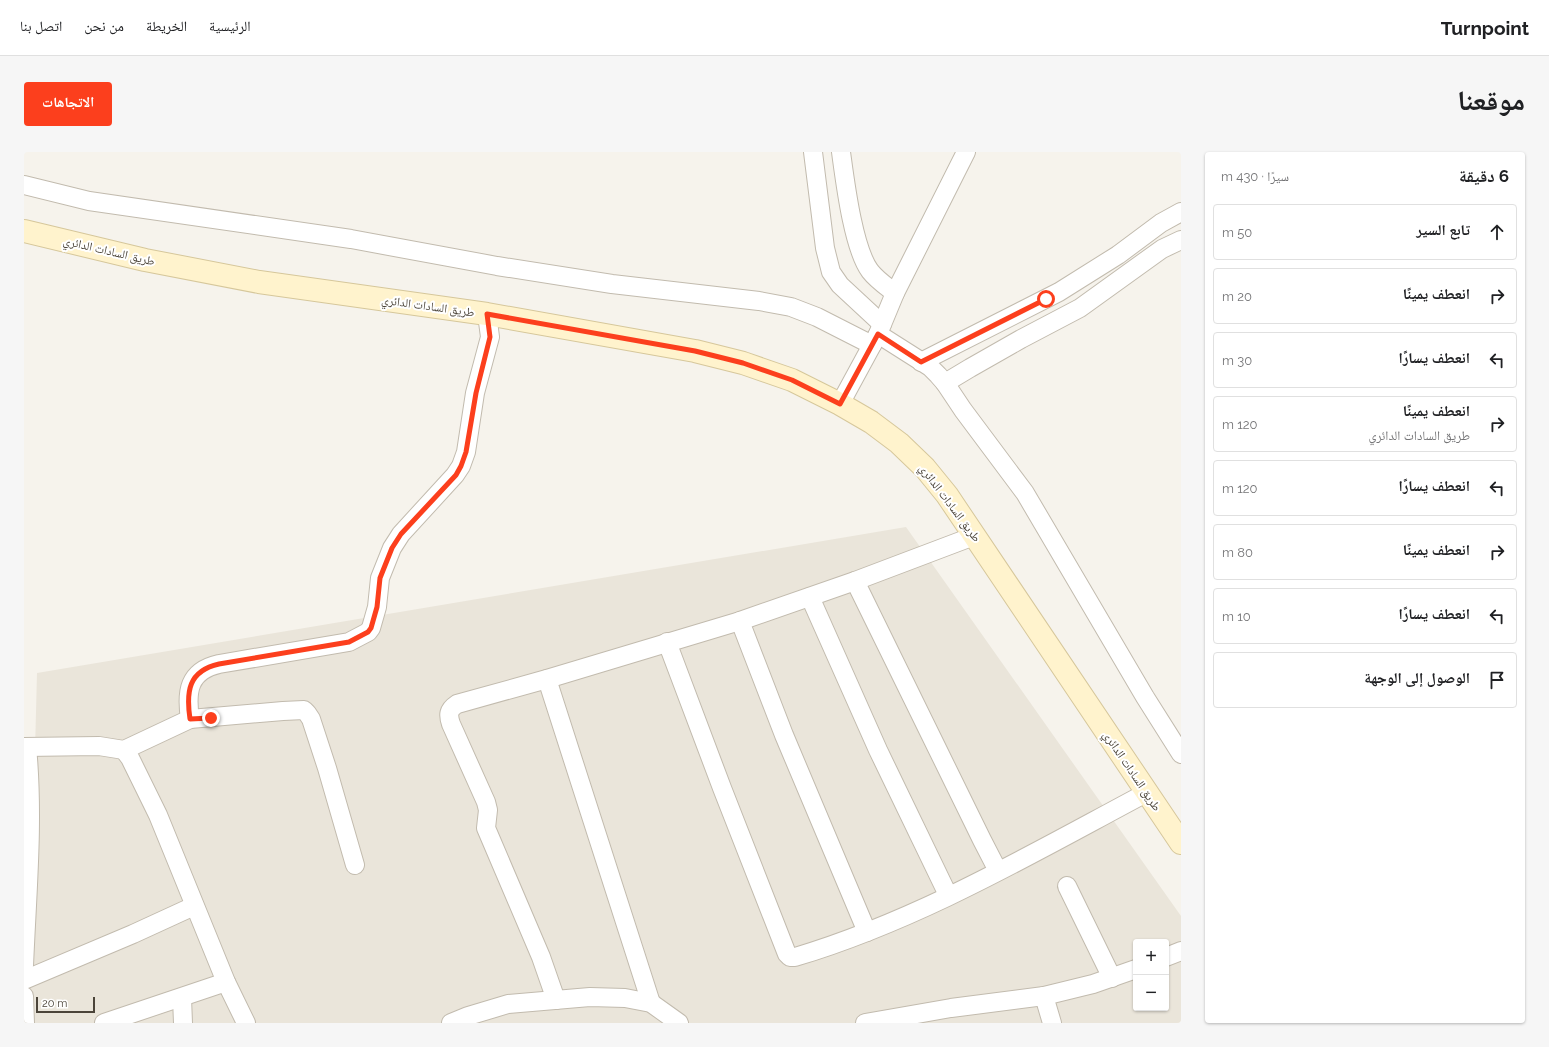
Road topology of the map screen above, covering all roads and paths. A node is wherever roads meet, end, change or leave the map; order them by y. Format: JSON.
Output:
{"nodes":[{"id":1,"x":813,"y":152,"type":"edge"},
{"id":2,"x":841,"y":152,"type":"edge"},
{"id":3,"x":966,"y":152,"type":"edge"},
{"id":4,"x":24,"y":185,"type":"edge"},
{"id":5,"x":1181,"y":212,"type":"edge"},
{"id":6,"x":24,"y":231,"type":"edge"},
{"id":7,"x":1181,"y":240,"type":"edge"},
{"id":8,"x":895,"y":293,"type":"junction"},
{"id":9,"x":487,"y":314,"type":"junction"},
{"id":10,"x":877,"y":334,"type":"junction"},
{"id":11,"x":921,"y":362,"type":"junction"},
{"id":12,"x":945,"y":384,"type":"junction"},
{"id":13,"x":840,"y":404,"type":"junction"},
{"id":14,"x":974,"y":536,"type":"junction"},
{"id":15,"x":855,"y":581,"type":"junction"},
{"id":16,"x":810,"y":597,"type":"junction"},
{"id":17,"x":740,"y":621,"type":"junction"},
{"id":18,"x":668,"y":642,"type":"junction"},
{"id":19,"x":547,"y":679,"type":"junction"},
{"id":20,"x":190,"y":719,"type":"junction"},
{"id":21,"x":25,"y":747,"type":"edge"},
{"id":22,"x":124,"y":750,"type":"junction"},
{"id":23,"x":1181,"y":754,"type":"edge"},
{"id":24,"x":1146,"y":793,"type":"junction"},
{"id":25,"x":1181,"y":843,"type":"edge"},
{"id":26,"x":355,"y":866,"type":"dead end"},
{"id":27,"x":998,"y":871,"type":"junction"},
{"id":28,"x":1067,"y":886,"type":"dead end"},
{"id":29,"x":948,"y":895,"type":"junction"},
{"id":30,"x":194,"y":906,"type":"junction"},
{"id":31,"x":867,"y":932,"type":"junction"},
{"id":32,"x":1181,"y":951,"type":"edge"},
{"id":33,"x":1169,"y":956,"type":"edge"},
{"id":34,"x":24,"y":966,"type":"edge"},
{"id":35,"x":1133,"y":970,"type":"edge"},
{"id":36,"x":1112,"y":978,"type":"junction"},
{"id":37,"x":24,"y":980,"type":"edge"},
{"id":38,"x":226,"y":982,"type":"junction"},
{"id":39,"x":24,"y":996,"type":"edge"},
{"id":40,"x":1044,"y":996,"type":"junction"},
{"id":41,"x":182,"y":998,"type":"junction"},
{"id":42,"x":556,"y":1000,"type":"junction"},
{"id":43,"x":651,"y":1003,"type":"junction"},
{"id":44,"x":25,"y":1023,"type":"edge"},
{"id":45,"x":104,"y":1023,"type":"edge"},
{"id":46,"x":184,"y":1023,"type":"edge"},
{"id":47,"x":246,"y":1023,"type":"edge"},
{"id":48,"x":451,"y":1023,"type":"edge"},
{"id":49,"x":679,"y":1023,"type":"edge"},
{"id":50,"x":865,"y":1023,"type":"edge"},
{"id":51,"x":1052,"y":1023,"type":"edge"}],
"edges":[{"from":1,"to":10,"type":"street"},
{"from":2,"to":8,"type":"street"},
{"from":3,"to":8,"type":"street"},
{"from":4,"to":10,"type":"street"},
{"from":5,"to":11,"type":"street"},
{"from":6,"to":9,"type":"main road","name":"طريق السادات الدائري"},
{"from":7,"to":12,"type":"street"},
{"from":8,"to":10,"type":"street"},
{"from":9,"to":13,"type":"main road","name":"طريق السادات الدائري"},
{"from":9,"to":20,"type":"street"},
{"from":10,"to":11,"type":"street"},
{"from":10,"to":13,"type":"street"},
{"from":11,"to":12,"type":"street"},
{"from":12,"to":23,"type":"street"},
{"from":13,"to":14,"type":"main road","name":"طريق السادات الدائري"},
{"from":14,"to":15,"type":"street"},
{"from":14,"to":24,"type":"main road","name":"طريق السادات الدائري"},
{"from":15,"to":16,"type":"street"},
{"from":15,"to":27,"type":"street"},
{"from":16,"to":17,"type":"street"},
{"from":16,"to":29,"type":"street"},
{"from":17,"to":18,"type":"street"},
{"from":17,"to":31,"type":"street"},
{"from":18,"to":19,"type":"street"},
{"from":18,"to":31,"type":"street"},
{"from":19,"to":42,"type":"street"},
{"from":19,"to":43,"type":"street"},
{"from":20,"to":22,"type":"street"},
{"from":20,"to":26,"type":"street"},
{"from":21,"to":22,"type":"street"},
{"from":21,"to":34,"type":"street"},
{"from":22,"to":30,"type":"street"},
{"from":24,"to":25,"type":"main road","name":"طريق السادات الدائري"},
{"from":24,"to":27,"type":"street"},
{"from":27,"to":29,"type":"street"},
{"from":28,"to":36,"type":"street"},
{"from":29,"to":31,"type":"street"},
{"from":30,"to":37,"type":"street"},
{"from":30,"to":38,"type":"street"},
{"from":32,"to":33,"type":"street"},
{"from":35,"to":36,"type":"street"},
{"from":36,"to":40,"type":"street"},
{"from":38,"to":41,"type":"street"},
{"from":38,"to":47,"type":"street"},
{"from":39,"to":44,"type":"street"},
{"from":40,"to":50,"type":"street"},
{"from":40,"to":51,"type":"street"},
{"from":41,"to":45,"type":"street"},
{"from":41,"to":46,"type":"street"},
{"from":42,"to":43,"type":"street"},
{"from":42,"to":48,"type":"street"},
{"from":43,"to":49,"type":"street"}]}
